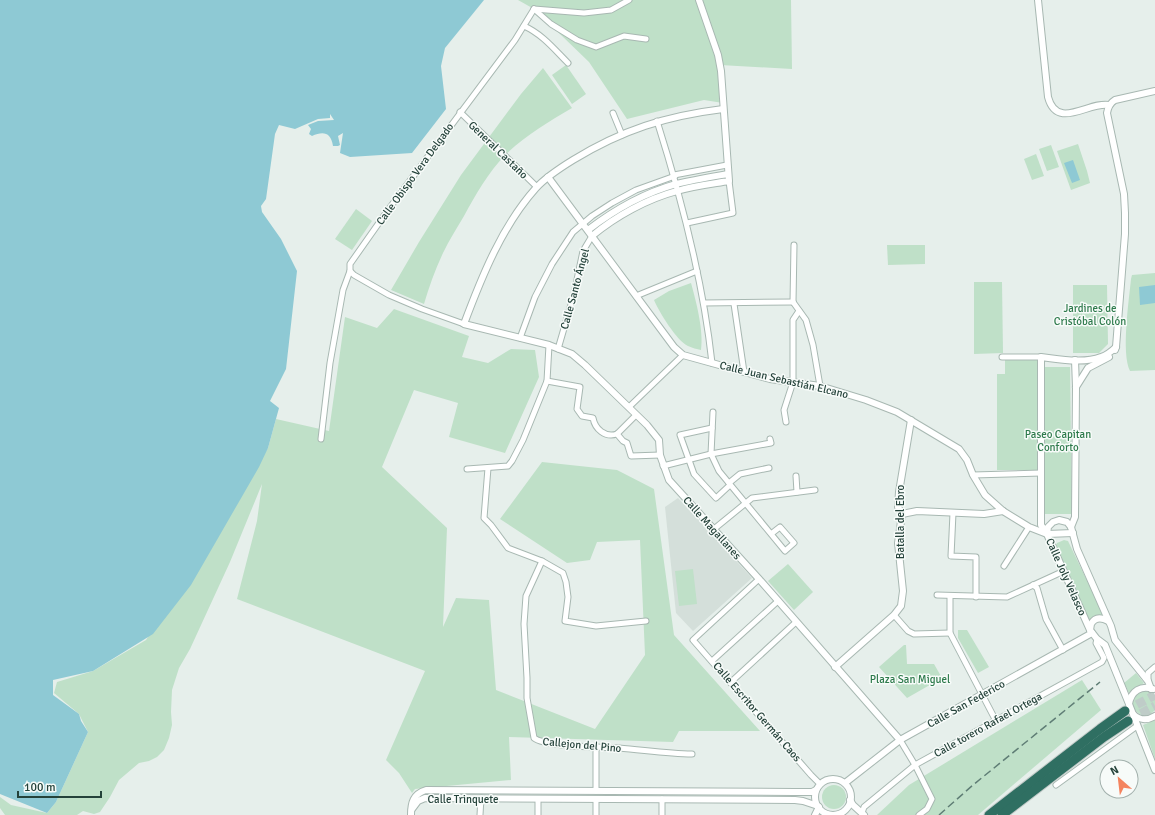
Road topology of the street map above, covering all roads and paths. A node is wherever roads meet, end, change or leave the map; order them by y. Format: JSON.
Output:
{"nodes":[{"id":1,"x":629,"y":0,"type":"edge"},
{"id":2,"x":699,"y":0,"type":"edge"},
{"id":3,"x":1038,"y":0,"type":"edge"},
{"id":4,"x":534,"y":9,"type":"junction"},
{"id":5,"x":524,"y":26,"type":"junction"},
{"id":6,"x":646,"y":39,"type":"dead end"},
{"id":7,"x":568,"y":63,"type":"dead end"},
{"id":8,"x":1155,"y":91,"type":"edge"},
{"id":9,"x":1108,"y":107,"type":"junction"},
{"id":10,"x":723,"y":108,"type":"junction"},
{"id":11,"x":460,"y":112,"type":"junction"},
{"id":12,"x":613,"y":113,"type":"dead end"},
{"id":13,"x":657,"y":121,"type":"junction"},
{"id":14,"x":622,"y":135,"type":"junction"},
{"id":15,"x":727,"y":165,"type":"junction"},
{"id":16,"x":728,"y":174,"type":"junction"},
{"id":17,"x":675,"y":176,"type":"junction"},
{"id":18,"x":548,"y":177,"type":"junction"},
{"id":19,"x":729,"y":181,"type":"junction"},
{"id":20,"x":537,"y":187,"type":"junction"},
{"id":21,"x":677,"y":187,"type":"junction"},
{"id":22,"x":582,"y":223,"type":"junction"},
{"id":23,"x":686,"y":223,"type":"junction"},
{"id":24,"x":588,"y":230,"type":"junction"},
{"id":25,"x":592,"y":236,"type":"junction"},
{"id":26,"x":794,"y":245,"type":"dead end"},
{"id":27,"x":350,"y":271,"type":"junction"},
{"id":28,"x":697,"y":272,"type":"junction"},
{"id":29,"x":636,"y":296,"type":"junction"},
{"id":30,"x":793,"y":302,"type":"junction"},
{"id":31,"x":704,"y":303,"type":"junction"},
{"id":32,"x":734,"y":304,"type":"junction"},
{"id":33,"x":799,"y":311,"type":"junction"},
{"id":34,"x":464,"y":324,"type":"junction"},
{"id":35,"x":520,"y":338,"type":"junction"},
{"id":36,"x":549,"y":345,"type":"junction"},
{"id":37,"x":1116,"y":347,"type":"junction"},
{"id":38,"x":558,"y":349,"type":"junction"},
{"id":39,"x":683,"y":356,"type":"junction"},
{"id":40,"x":1002,"y":357,"type":"dead end"},
{"id":41,"x":1041,"y":357,"type":"junction"},
{"id":42,"x":1075,"y":360,"type":"junction"},
{"id":43,"x":712,"y":363,"type":"junction"},
{"id":44,"x":744,"y":372,"type":"junction"},
{"id":45,"x":547,"y":381,"type":"junction"},
{"id":46,"x":793,"y":382,"type":"junction"},
{"id":47,"x":820,"y":386,"type":"junction"},
{"id":48,"x":1076,"y":387,"type":"junction"},
{"id":49,"x":629,"y":407,"type":"junction"},
{"id":50,"x":713,"y":412,"type":"dead end"},
{"id":51,"x":636,"y":414,"type":"junction"},
{"id":52,"x":911,"y":420,"type":"junction"},
{"id":53,"x":786,"y":422,"type":"dead end"},
{"id":54,"x":712,"y":428,"type":"junction"},
{"id":55,"x":617,"y":434,"type":"junction"},
{"id":56,"x":321,"y":439,"type":"dead end"},
{"id":57,"x":770,"y":441,"type":"dead end"},
{"id":58,"x":711,"y":454,"type":"junction"},
{"id":59,"x":660,"y":455,"type":"junction"},
{"id":60,"x":689,"y":460,"type":"junction"},
{"id":61,"x":664,"y":466,"type":"junction"},
{"id":62,"x":488,"y":468,"type":"junction"},
{"id":63,"x":769,"y":468,"type":"dead end"},
{"id":64,"x":467,"y":469,"type":"dead end"},
{"id":65,"x":1041,"y":473,"type":"junction"},
{"id":66,"x":973,"y":475,"type":"junction"},
{"id":67,"x":796,"y":476,"type":"dead end"},
{"id":68,"x":730,"y":484,"type":"junction"},
{"id":69,"x":815,"y":490,"type":"dead end"},
{"id":70,"x":797,"y":492,"type":"junction"},
{"id":71,"x":744,"y":504,"type":"junction"},
{"id":72,"x":1003,"y":511,"type":"junction"},
{"id":73,"x":952,"y":513,"type":"junction"},
{"id":74,"x":902,"y":514,"type":"junction"},
{"id":75,"x":1029,"y":527,"type":"junction"},
{"id":76,"x":714,"y":529,"type":"junction"},
{"id":77,"x":1072,"y":530,"type":"junction"},
{"id":78,"x":771,"y":534,"type":"junction"},
{"id":79,"x":1048,"y":534,"type":"junction"},
{"id":80,"x":542,"y":561,"type":"junction"},
{"id":81,"x":1004,"y":566,"type":"dead end"},
{"id":82,"x":1064,"y":571,"type":"junction"},
{"id":83,"x":759,"y":579,"type":"junction"},
{"id":84,"x":1035,"y":586,"type":"junction"},
{"id":85,"x":937,"y":595,"type":"dead end"},
{"id":86,"x":950,"y":596,"type":"junction"},
{"id":87,"x":976,"y":596,"type":"junction"},
{"id":88,"x":778,"y":601,"type":"junction"},
{"id":89,"x":894,"y":615,"type":"junction"},
{"id":90,"x":646,"y":621,"type":"dead end"},
{"id":91,"x":1108,"y":621,"type":"junction"},
{"id":92,"x":796,"y":622,"type":"junction"},
{"id":93,"x":1091,"y":632,"type":"junction"},
{"id":94,"x":950,"y":633,"type":"junction"},
{"id":95,"x":1097,"y":639,"type":"junction"},
{"id":96,"x":1115,"y":640,"type":"junction"},
{"id":97,"x":1105,"y":645,"type":"junction"},
{"id":98,"x":1063,"y":650,"type":"junction"},
{"id":99,"x":712,"y":661,"type":"junction"},
{"id":100,"x":1155,"y":666,"type":"edge"},
{"id":101,"x":835,"y":667,"type":"junction"},
{"id":102,"x":1155,"y":680,"type":"edge"},
{"id":103,"x":731,"y":682,"type":"junction"},
{"id":104,"x":1149,"y":687,"type":"edge"},
{"id":105,"x":982,"y":695,"type":"junction"},
{"id":106,"x":1129,"y":712,"type":"junction"},
{"id":107,"x":1155,"y":716,"type":"edge"},
{"id":108,"x":996,"y":721,"type":"junction"},
{"id":109,"x":1137,"y":726,"type":"junction"},
{"id":110,"x":900,"y":740,"type":"junction"},
{"id":111,"x":596,"y":746,"type":"junction"},
{"id":112,"x":692,"y":754,"type":"dead end"},
{"id":113,"x":915,"y":765,"type":"junction"},
{"id":114,"x":1155,"y":770,"type":"edge"},
{"id":115,"x":820,"y":784,"type":"junction"},
{"id":116,"x":845,"y":784,"type":"junction"},
{"id":117,"x":1056,"y":785,"type":"dead end"},
{"id":118,"x":816,"y":790,"type":"junction"},
{"id":119,"x":596,"y":791,"type":"junction"},
{"id":120,"x":481,"y":798,"type":"junction"},
{"id":121,"x":538,"y":799,"type":"junction"},
{"id":122,"x":596,"y":799,"type":"junction"},
{"id":123,"x":662,"y":799,"type":"junction"},
{"id":124,"x":850,"y":800,"type":"junction"},
{"id":125,"x":818,"y":807,"type":"junction"},
{"id":126,"x":411,"y":813,"type":"edge"},
{"id":127,"x":840,"y":813,"type":"junction"},
{"id":128,"x":863,"y":814,"type":"edge"},
{"id":129,"x":480,"y":815,"type":"edge"},
{"id":130,"x":538,"y":815,"type":"edge"},
{"id":131,"x":596,"y":815,"type":"edge"},
{"id":132,"x":662,"y":815,"type":"edge"},
{"id":133,"x":815,"y":815,"type":"edge"},
{"id":134,"x":832,"y":815,"type":"edge"},
{"id":135,"x":848,"y":815,"type":"edge"},
{"id":136,"x":919,"y":815,"type":"edge"},
{"id":137,"x":989,"y":815,"type":"edge"},
{"id":138,"x":1002,"y":815,"type":"edge"}],
"edges":[{"from":1,"to":4,"type":"street"},
{"from":2,"to":10,"type":"street"},
{"from":3,"to":9,"type":"street"},
{"from":4,"to":5,"type":"street","name":"Calle Obispo Vera Delgado"},
{"from":4,"to":6,"type":"street"},
{"from":5,"to":7,"type":"street"},
{"from":5,"to":11,"type":"street","name":"Calle Obispo Vera Delgado"},
{"from":8,"to":9,"type":"street"},
{"from":9,"to":37,"type":"street"},
{"from":10,"to":13,"type":"street"},
{"from":10,"to":15,"type":"street"},
{"from":11,"to":20,"type":"street","name":"General Castaño"},
{"from":11,"to":27,"type":"street","name":"Calle Obispo Vera Delgado"},
{"from":12,"to":14,"type":"street"},
{"from":13,"to":14,"type":"street"},
{"from":13,"to":17,"type":"street"},
{"from":14,"to":18,"type":"street"},
{"from":15,"to":16,"type":"street"},
{"from":15,"to":17,"type":"street","name":"Calle Santo Ángel"},
{"from":16,"to":19,"type":"street"},
{"from":16,"to":21,"type":"street","name":"Calle Santo Ángel"},
{"from":17,"to":21,"type":"street"},
{"from":17,"to":22,"type":"street","name":"Calle Santo Ángel"},
{"from":18,"to":20,"type":"street"},
{"from":18,"to":22,"type":"street"},
{"from":19,"to":21,"type":"street","name":"Calle Santo Ángel"},
{"from":19,"to":23,"type":"street"},
{"from":20,"to":34,"type":"street"},
{"from":21,"to":23,"type":"street"},
{"from":21,"to":24,"type":"street","name":"Calle Santo Ángel"},
{"from":21,"to":25,"type":"street","name":"Calle Santo Ángel"},
{"from":22,"to":24,"type":"street"},
{"from":22,"to":35,"type":"street","name":"Calle Santo Ángel"},
{"from":23,"to":28,"type":"street"},
{"from":24,"to":25,"type":"street"},
{"from":25,"to":29,"type":"street"},
{"from":25,"to":38,"type":"street","name":"Calle Santo Ángel"},
{"from":26,"to":30,"type":"street"},
{"from":27,"to":34,"type":"street"},
{"from":27,"to":56,"type":"street","name":"Calle Obispo Vera Delgado"},
{"from":28,"to":29,"type":"street"},
{"from":28,"to":31,"type":"street"},
{"from":29,"to":39,"type":"street"},
{"from":30,"to":32,"type":"street"},
{"from":30,"to":33,"type":"street"},
{"from":31,"to":32,"type":"street"},
{"from":31,"to":43,"type":"street"},
{"from":32,"to":44,"type":"street"},
{"from":33,"to":46,"type":"street"},
{"from":33,"to":47,"type":"street"},
{"from":34,"to":35,"type":"street"},
{"from":35,"to":36,"type":"street","name":"Calle Magallanes"},
{"from":36,"to":38,"type":"street","name":"Calle Magallanes"},
{"from":36,"to":45,"type":"street"},
{"from":37,"to":42,"type":"street"},
{"from":37,"to":48,"type":"street"},
{"from":38,"to":49,"type":"street","name":"Calle Magallanes"},
{"from":39,"to":43,"type":"street","name":"Calle Juan Sebastián Elcano"},
{"from":39,"to":49,"type":"street"},
{"from":40,"to":41,"type":"street"},
{"from":41,"to":42,"type":"street"},
{"from":41,"to":65,"type":"street"},
{"from":42,"to":48,"type":"street"},
{"from":43,"to":44,"type":"street","name":"Calle Juan Sebastián Elcano"},
{"from":44,"to":46,"type":"street","name":"Calle Juan Sebastián Elcano"},
{"from":45,"to":55,"type":"street"},
{"from":45,"to":62,"type":"street"},
{"from":46,"to":47,"type":"street","name":"Calle Juan Sebastián Elcano"},
{"from":46,"to":53,"type":"street"},
{"from":47,"to":52,"type":"street","name":"Calle Juan Sebastián Elcano"},
{"from":48,"to":77,"type":"street"},
{"from":49,"to":51,"type":"street","name":"Calle Magallanes"},
{"from":50,"to":54,"type":"street"},
{"from":51,"to":55,"type":"street"},
{"from":51,"to":59,"type":"street","name":"Calle Magallanes"},
{"from":52,"to":66,"type":"street","name":"Calle Juan Sebastián Elcano"},
{"from":52,"to":74,"type":"street","name":"Batalla del Ebro"},
{"from":54,"to":58,"type":"street"},
{"from":54,"to":60,"type":"street"},
{"from":55,"to":59,"type":"street"},
{"from":57,"to":58,"type":"street"},
{"from":58,"to":60,"type":"street"},
{"from":58,"to":68,"type":"street"},
{"from":59,"to":61,"type":"street","name":"Calle Magallanes"},
{"from":60,"to":61,"type":"street"},
{"from":60,"to":68,"type":"street"},
{"from":61,"to":76,"type":"street","name":"Calle Magallanes"},
{"from":62,"to":64,"type":"street"},
{"from":62,"to":80,"type":"street"},
{"from":63,"to":68,"type":"street"},
{"from":65,"to":66,"type":"street"},
{"from":65,"to":79,"type":"street","name":"Calle Joly Velasco"},
{"from":66,"to":72,"type":"street","name":"Calle Juan Sebastián Elcano"},
{"from":67,"to":70,"type":"street"},
{"from":68,"to":71,"type":"street"},
{"from":69,"to":70,"type":"street"},
{"from":70,"to":71,"type":"street"},
{"from":71,"to":76,"type":"street"},
{"from":71,"to":78,"type":"street"},
{"from":72,"to":73,"type":"street"},
{"from":72,"to":75,"type":"street","name":"Calle Juan Sebastián Elcano"},
{"from":73,"to":74,"type":"street"},
{"from":73,"to":87,"type":"street"},
{"from":74,"to":89,"type":"street","name":"Batalla del Ebro"},
{"from":75,"to":79,"type":"street","name":"Calle Juan Sebastián Elcano"},
{"from":75,"to":81,"type":"street"},
{"from":76,"to":83,"type":"street","name":"Calle Magallanes"},
{"from":77,"to":79,"type":"street"},
{"from":77,"to":79,"type":"street"},
{"from":77,"to":91,"type":"street","name":"Calle Joly Velasco"},
{"from":78,"to":78,"type":"street"},
{"from":79,"to":82,"type":"street","name":"Calle Joly Velasco"},
{"from":80,"to":90,"type":"street"},
{"from":80,"to":111,"type":"street","name":"Callejon del Pino"},
{"from":82,"to":84,"type":"street"},
{"from":82,"to":93,"type":"street","name":"Calle Joly Velasco"},
{"from":83,"to":88,"type":"street","name":"Calle Magallanes"},
{"from":83,"to":99,"type":"street","name":"Calle Escritor Germán Caos"},
{"from":84,"to":87,"type":"street"},
{"from":84,"to":98,"type":"street"},
{"from":85,"to":86,"type":"street"},
{"from":86,"to":87,"type":"street"},
{"from":86,"to":94,"type":"street"},
{"from":88,"to":92,"type":"street","name":"Calle Magallanes"},
{"from":88,"to":99,"type":"street"},
{"from":89,"to":94,"type":"street"},
{"from":89,"to":101,"type":"street","name":"Batalla del Ebro"},
{"from":91,"to":93,"type":"street"},
{"from":91,"to":96,"type":"street"},
{"from":92,"to":101,"type":"street","name":"Calle Magallanes"},
{"from":92,"to":103,"type":"street"},
{"from":93,"to":95,"type":"street"},
{"from":93,"to":98,"type":"street","name":"Calle San Federico"},
{"from":94,"to":105,"type":"street"},
{"from":95,"to":97,"type":"street"},
{"from":95,"to":108,"type":"street","name":"Calle torero Rafael Ortega"},
{"from":96,"to":97,"type":"street"},
{"from":96,"to":104,"type":"street"},
{"from":97,"to":106,"type":"street"},
{"from":98,"to":105,"type":"street","name":"Calle San Federico"},
{"from":99,"to":103,"type":"street","name":"Calle Escritor Germán Caos"},
{"from":100,"to":104,"type":"street"},
{"from":101,"to":110,"type":"street","name":"Calle Magallanes"},
{"from":102,"to":104,"type":"street"},
{"from":103,"to":115,"type":"street","name":"Calle Escritor Germán Caos"},
{"from":104,"to":106,"type":"street"},
{"from":105,"to":108,"type":"street"},
{"from":105,"to":110,"type":"street","name":"Calle San Federico"},
{"from":106,"to":107,"type":"street"},
{"from":106,"to":109,"type":"street"},
{"from":106,"to":137,"type":"highway"},
{"from":106,"to":138,"type":"highway"},
{"from":108,"to":113,"type":"street","name":"Calle torero Rafael Ortega"},
{"from":109,"to":114,"type":"street"},
{"from":109,"to":117,"type":"street"},
{"from":110,"to":113,"type":"street"},
{"from":110,"to":116,"type":"street","name":"Calle San Federico"},
{"from":111,"to":112,"type":"street","name":"Callejon del Pino"},
{"from":111,"to":119,"type":"street"},
{"from":113,"to":128,"type":"street","name":"Calle torero Rafael Ortega"},
{"from":113,"to":136,"type":"street"},
{"from":115,"to":116,"type":"street"},
{"from":115,"to":118,"type":"street"},
{"from":116,"to":124,"type":"street"},
{"from":118,"to":119,"type":"street","name":"Calle Trinquete"},
{"from":118,"to":125,"type":"street"},
{"from":119,"to":126,"type":"street","name":"Calle Trinquete"},
{"from":120,"to":121,"type":"street","name":"Calle Trinquete"},
{"from":120,"to":126,"type":"street","name":"Calle Trinquete"},
{"from":120,"to":129,"type":"street"},
{"from":121,"to":122,"type":"street","name":"Calle Trinquete"},
{"from":121,"to":130,"type":"street"},
{"from":122,"to":123,"type":"street","name":"Calle Trinquete"},
{"from":122,"to":131,"type":"street"},
{"from":123,"to":125,"type":"street","name":"Calle Trinquete"},
{"from":123,"to":132,"type":"street"},
{"from":124,"to":127,"type":"street"},
{"from":124,"to":128,"type":"street"},
{"from":125,"to":133,"type":"street"},
{"from":125,"to":134,"type":"street"},
{"from":127,"to":134,"type":"street"},
{"from":127,"to":135,"type":"street"}]}
